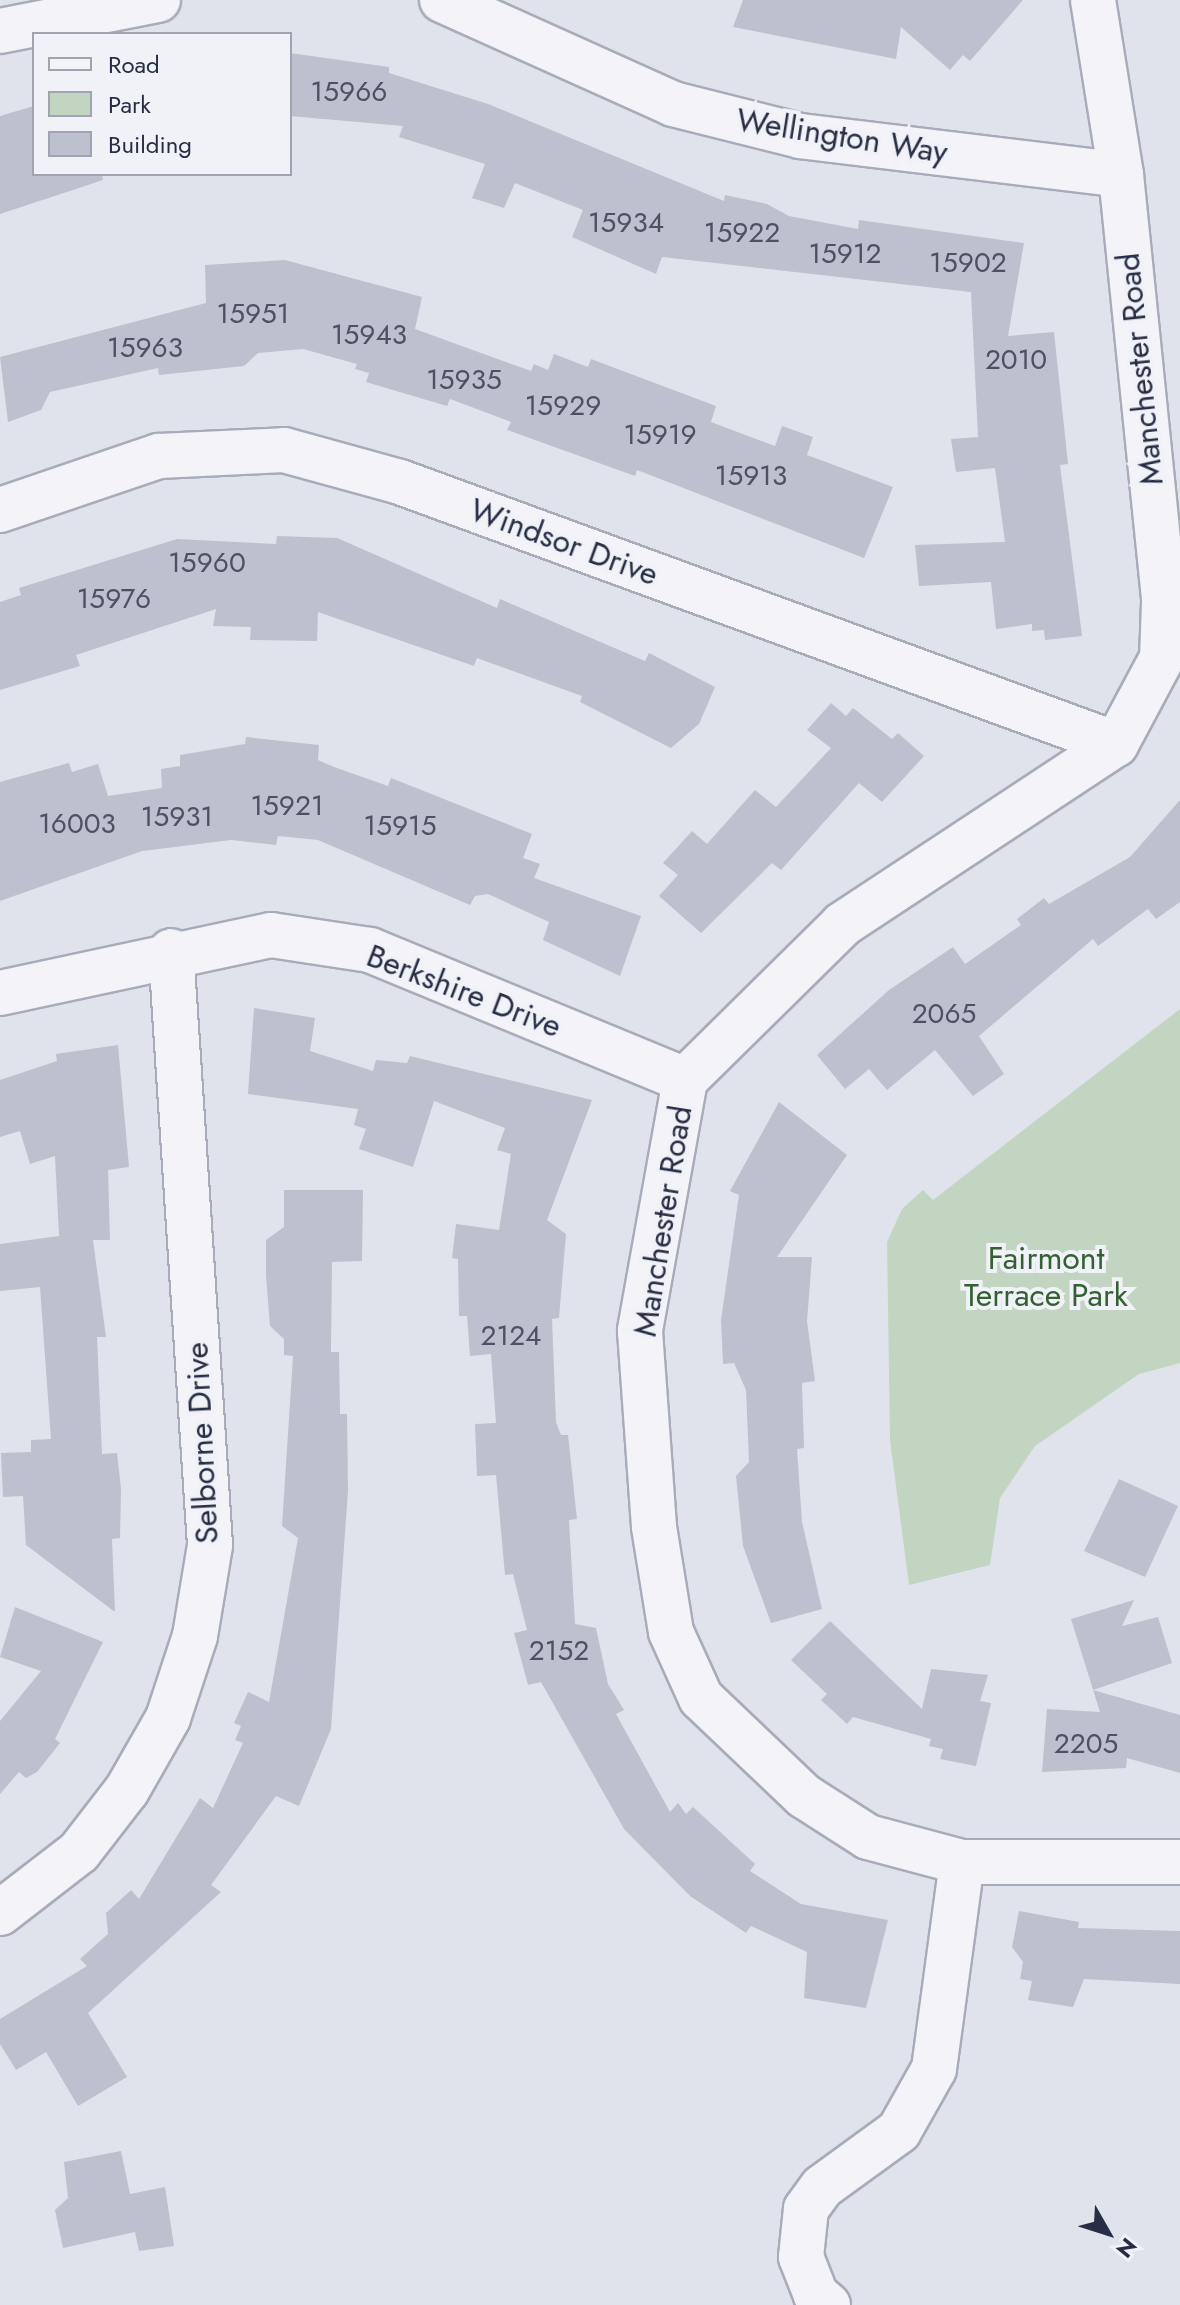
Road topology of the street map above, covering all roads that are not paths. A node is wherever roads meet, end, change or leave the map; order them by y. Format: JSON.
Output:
{"nodes":[{"id":1,"x":158,"y":0,"type":"edge"},
{"id":2,"x":442,"y":0,"type":"edge"},
{"id":3,"x":1093,"y":0,"type":"edge"},
{"id":4,"x":0,"y":31,"type":"edge"},
{"id":5,"x":1121,"y":175,"type":"junction"},
{"id":6,"x":0,"y":510,"type":"edge"},
{"id":7,"x":1116,"y":744,"type":"junction"},
{"id":8,"x":171,"y":951,"type":"junction"},
{"id":9,"x":0,"y":993,"type":"edge"},
{"id":10,"x":685,"y":1080,"type":"junction"},
{"id":11,"x":962,"y":1862,"type":"junction"},
{"id":12,"x":1180,"y":1862,"type":"edge"},
{"id":13,"x":0,"y":1913,"type":"edge"},
{"id":14,"x":828,"y":2305,"type":"edge"}],
"edges":[{"from":1,"to":4,"type":"street"},
{"from":2,"to":5,"type":"street","name":"Wellington Way"},
{"from":3,"to":5,"type":"street","name":"Manchester Road"},
{"from":5,"to":7,"type":"street","name":"Manchester Road"},
{"from":6,"to":7,"type":"street","name":"Windsor Drive"},
{"from":7,"to":10,"type":"street","name":"Manchester Road"},
{"from":8,"to":9,"type":"street","name":"Berkshire Drive"},
{"from":8,"to":10,"type":"street","name":"Berkshire Drive"},
{"from":8,"to":13,"type":"street","name":"Selborne Drive"},
{"from":10,"to":11,"type":"street","name":"Manchester Road"},
{"from":11,"to":12,"type":"street","name":"Manchester Road"},
{"from":11,"to":14,"type":"street"}]}
